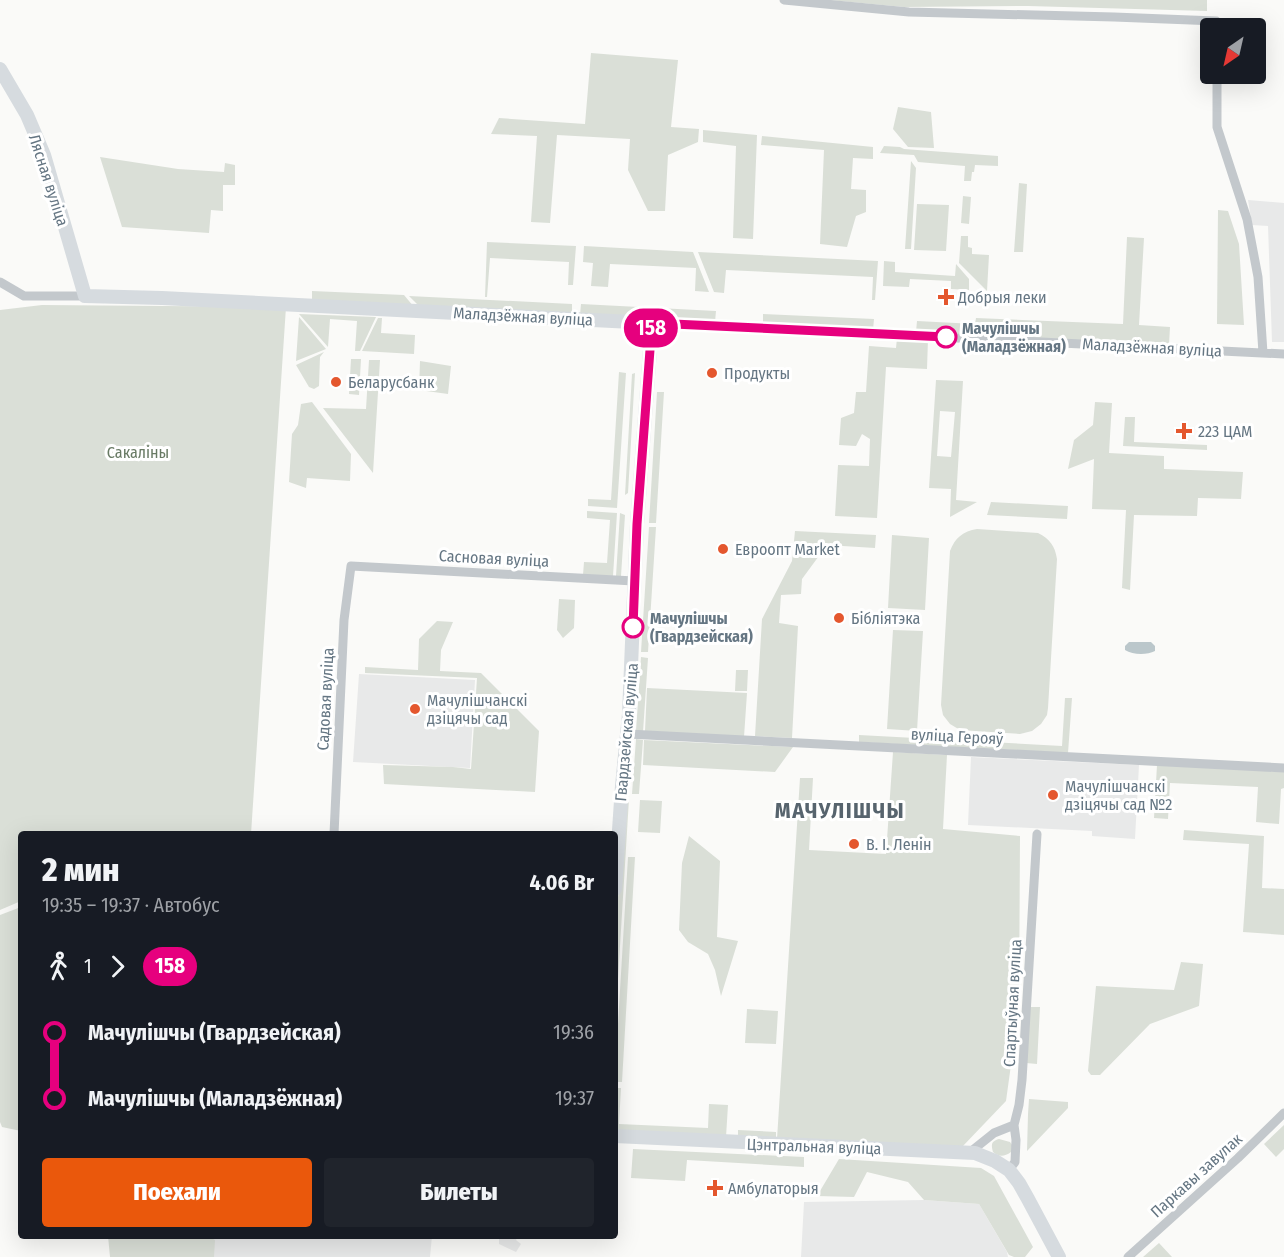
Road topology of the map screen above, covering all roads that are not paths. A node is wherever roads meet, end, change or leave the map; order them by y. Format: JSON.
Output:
{"nodes":[{"id":1,"x":784,"y":0,"type":"edge"},
{"id":2,"x":1200,"y":24,"type":"edge"},
{"id":3,"x":0,"y":69,"type":"edge"},
{"id":4,"x":1217,"y":84,"type":"edge"},
{"id":5,"x":0,"y":282,"type":"edge"},
{"id":6,"x":85,"y":297,"type":"junction"},
{"id":7,"x":652,"y":323,"type":"junction"},
{"id":8,"x":1263,"y":354,"type":"junction"},
{"id":9,"x":1284,"y":354,"type":"edge"},
{"id":10,"x":351,"y":566,"type":"joint"},
{"id":11,"x":634,"y":580,"type":"junction"},
{"id":12,"x":628,"y":734,"type":"junction"},
{"id":13,"x":1284,"y":768,"type":"edge"},
{"id":14,"x":334,"y":831,"type":"edge"},
{"id":15,"x":618,"y":834,"type":"edge"},
{"id":16,"x":1037,"y":834,"type":"dead end"},
{"id":17,"x":1284,"y":1113,"type":"edge"},
{"id":18,"x":1014,"y":1125,"type":"junction"},
{"id":19,"x":618,"y":1136,"type":"edge"},
{"id":20,"x":969,"y":1153,"type":"junction"},
{"id":21,"x":1009,"y":1170,"type":"junction"},
{"id":22,"x":1059,"y":1257,"type":"edge"},
{"id":23,"x":1128,"y":1257,"type":"edge"}],
"edges":[{"from":1,"to":2,"type":"street"},
{"from":3,"to":6,"type":"street","name":"Лясная вуліца"},
{"from":4,"to":8,"type":"street"},
{"from":5,"to":6,"type":"street"},
{"from":6,"to":7,"type":"street","name":"Маладзёжная вуліца"},
{"from":7,"to":8,"type":"street","name":"Маладзёжная вуліца"},
{"from":7,"to":11,"type":"street","name":"Гвардзейская вуліца"},
{"from":8,"to":9,"type":"street","name":"Маладзёжная вуліца"},
{"from":10,"to":11,"type":"street","name":"Сасновая вуліца"},
{"from":10,"to":14,"type":"street","name":"Садовая вуліца"},
{"from":11,"to":12,"type":"street","name":"Гвардзейская вуліца"},
{"from":12,"to":13,"type":"street","name":"вуліца Герояў"},
{"from":12,"to":15,"type":"street","name":"Гвардзейская вуліца"},
{"from":16,"to":18,"type":"street","name":"Спартыўная вуліца"},
{"from":17,"to":23,"type":"street","name":"Паркавы завулак"},
{"from":18,"to":20,"type":"street"},
{"from":18,"to":21,"type":"street","name":"Спартыўная вуліца"},
{"from":19,"to":20,"type":"street","name":"Цэнтральная вуліца"},
{"from":20,"to":21,"type":"street","name":"Цэнтральная вуліца"},
{"from":21,"to":22,"type":"street"}]}
